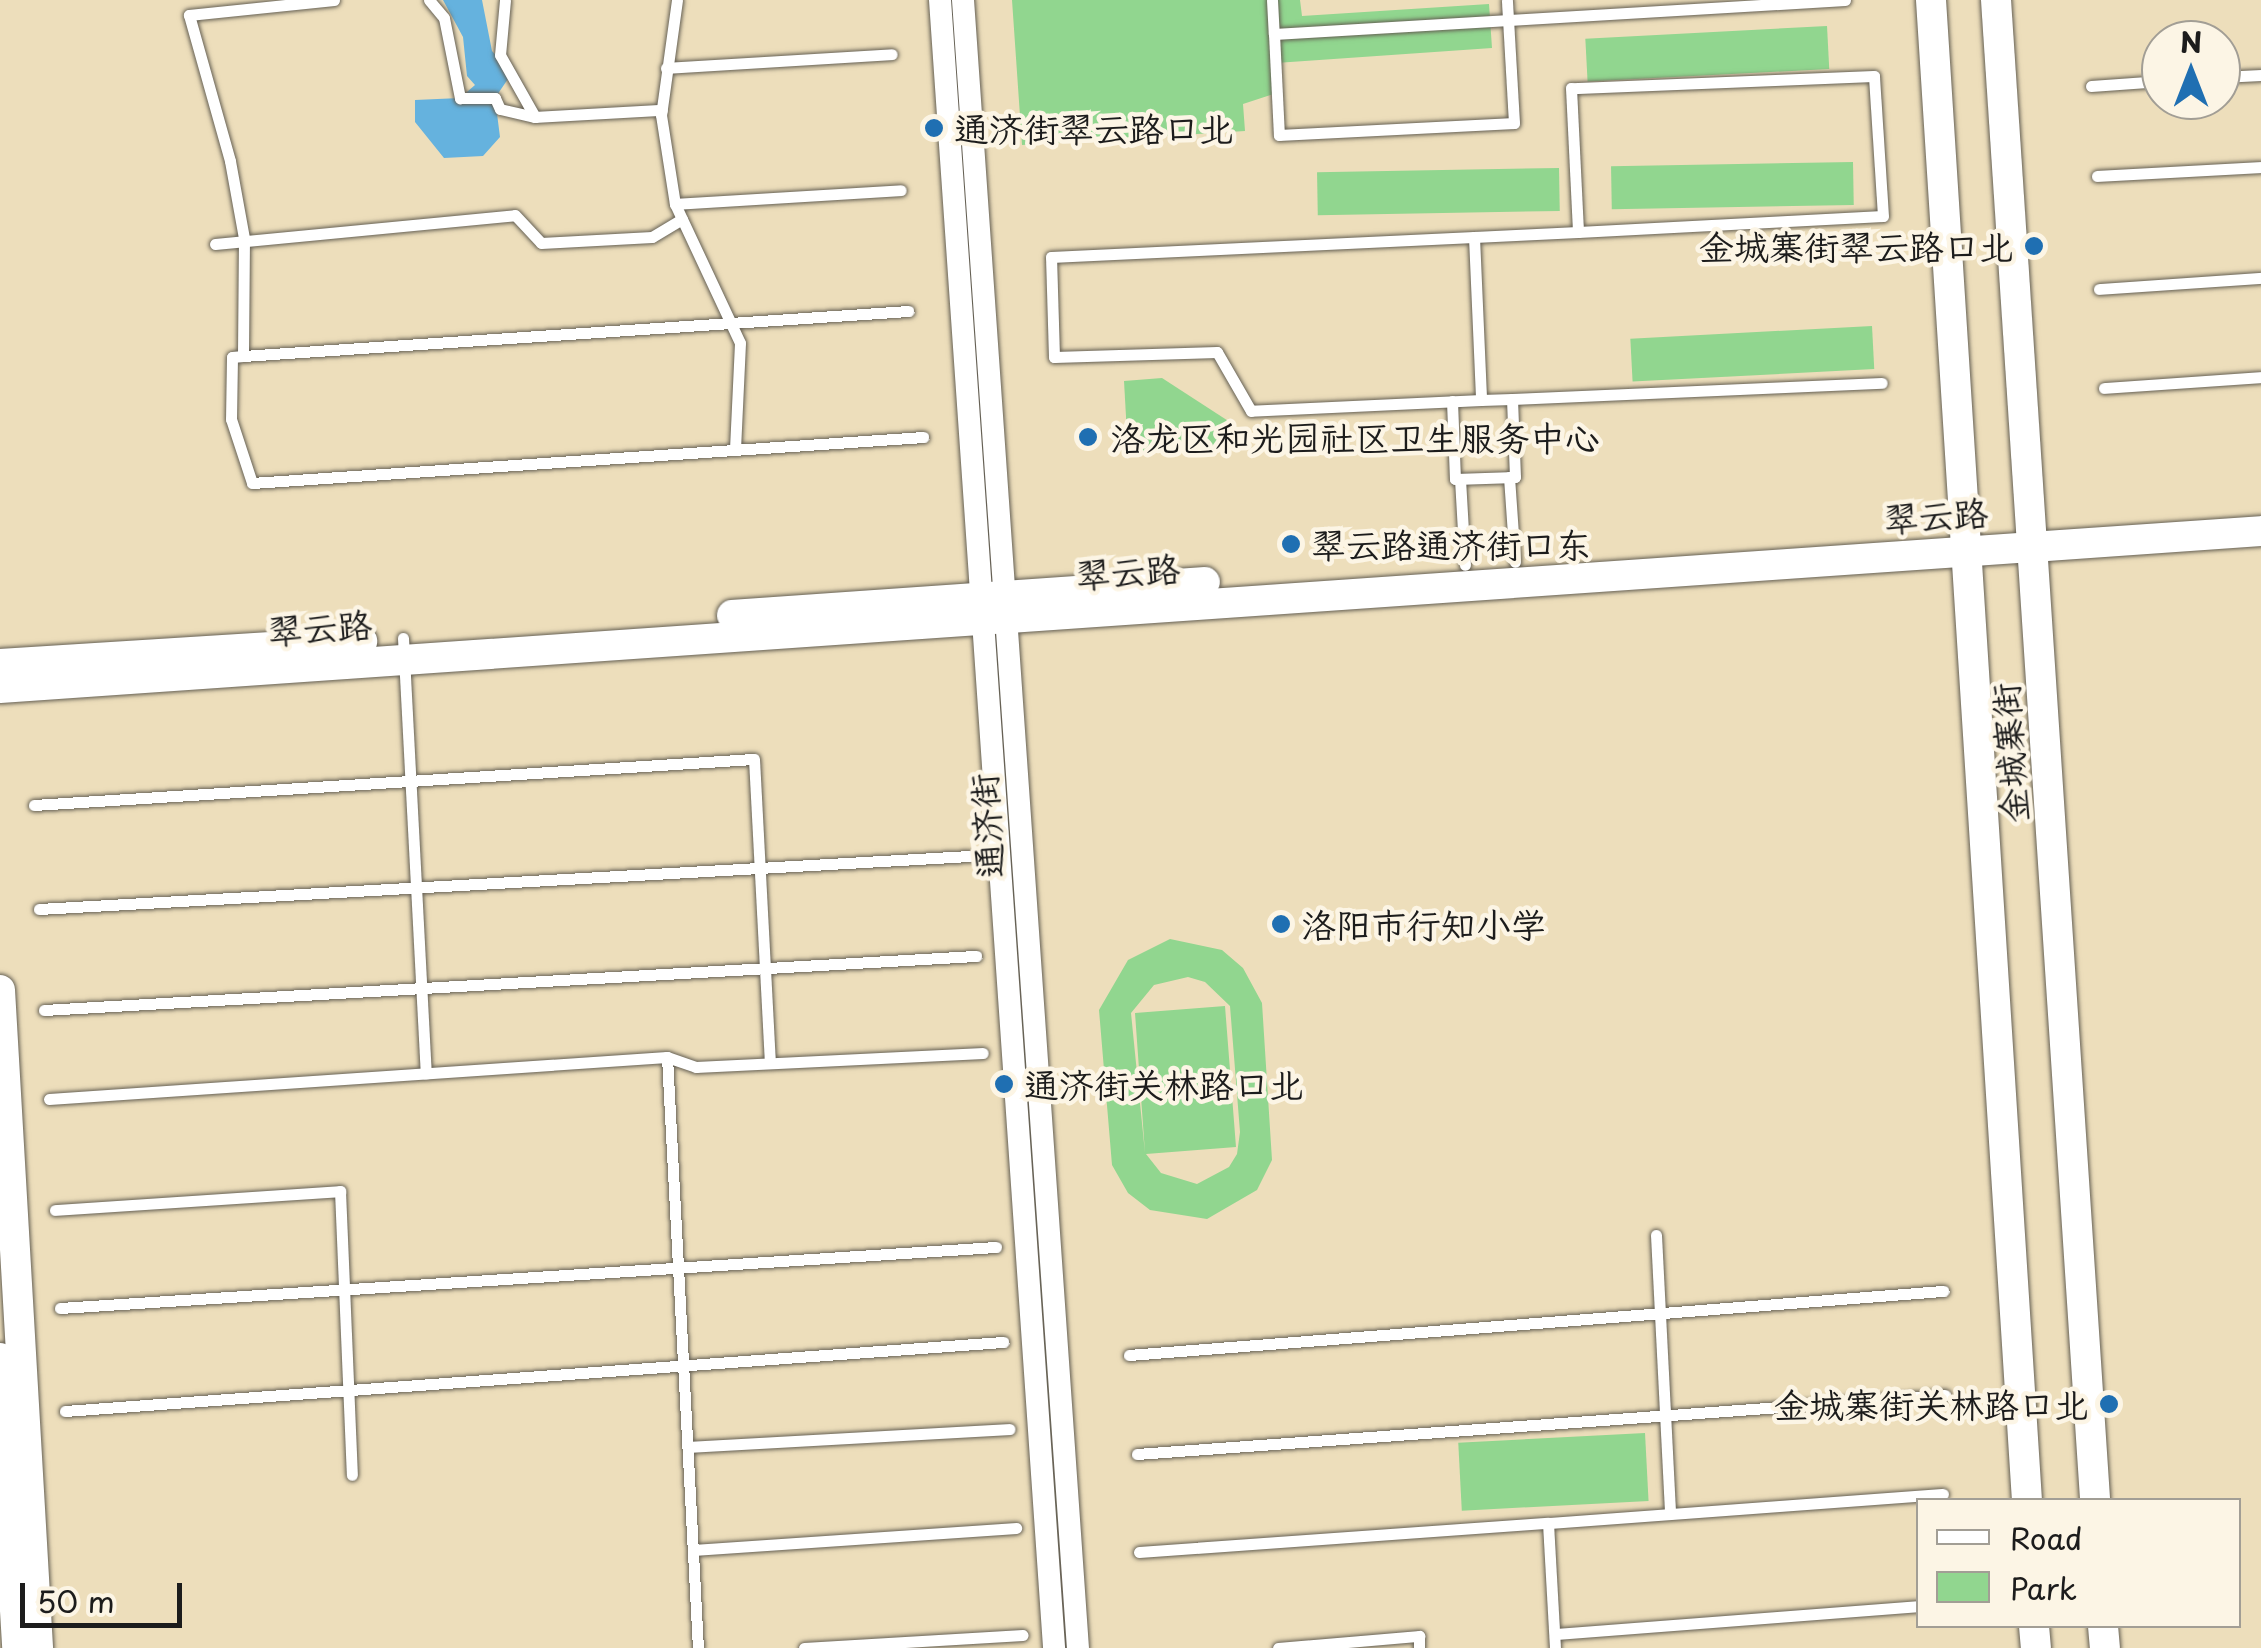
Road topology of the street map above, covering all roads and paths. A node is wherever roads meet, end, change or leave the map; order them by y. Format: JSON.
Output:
{"nodes":[{"id":1,"x":184,"y":0,"type":"edge"},
{"id":2,"x":334,"y":0,"type":"edge"},
{"id":3,"x":429,"y":0,"type":"edge"},
{"id":4,"x":505,"y":0,"type":"edge"},
{"id":5,"x":678,"y":0,"type":"edge"},
{"id":6,"x":940,"y":0,"type":"edge"},
{"id":7,"x":963,"y":0,"type":"edge"},
{"id":8,"x":1272,"y":0,"type":"edge"},
{"id":9,"x":1507,"y":0,"type":"edge"},
{"id":10,"x":1845,"y":0,"type":"edge"},
{"id":11,"x":1930,"y":0,"type":"edge"},
{"id":12,"x":1996,"y":0,"type":"edge"},
{"id":13,"x":189,"y":15,"type":"junction"},
{"id":14,"x":1508,"y":22,"type":"junction"},
{"id":15,"x":1274,"y":34,"type":"junction"},
{"id":16,"x":892,"y":54,"type":"dead end"},
{"id":17,"x":666,"y":68,"type":"junction"},
{"id":18,"x":2141,"y":82,"type":"edge"},
{"id":19,"x":2092,"y":86,"type":"dead end"},
{"id":20,"x":662,"y":110,"type":"junction"},
{"id":21,"x":535,"y":116,"type":"junction"},
{"id":22,"x":2261,"y":168,"type":"edge"},
{"id":23,"x":2097,"y":176,"type":"dead end"},
{"id":24,"x":901,"y":190,"type":"dead end"},
{"id":25,"x":676,"y":204,"type":"junction"},
{"id":26,"x":682,"y":218,"type":"junction"},
{"id":27,"x":1578,"y":232,"type":"junction"},
{"id":28,"x":1474,"y":237,"type":"junction"},
{"id":29,"x":244,"y":242,"type":"junction"},
{"id":30,"x":215,"y":244,"type":"dead end"},
{"id":31,"x":2261,"y":278,"type":"edge"},
{"id":32,"x":2099,"y":289,"type":"dead end"},
{"id":33,"x":908,"y":311,"type":"dead end"},
{"id":34,"x":730,"y":323,"type":"junction"},
{"id":35,"x":243,"y":356,"type":"junction"},
{"id":36,"x":2261,"y":377,"type":"edge"},
{"id":37,"x":1882,"y":383,"type":"dead end"},
{"id":38,"x":2104,"y":388,"type":"dead end"},
{"id":39,"x":1512,"y":399,"type":"junction"},
{"id":40,"x":1481,"y":400,"type":"junction"},
{"id":41,"x":1452,"y":401,"type":"junction"},
{"id":42,"x":924,"y":438,"type":"dead end"},
{"id":43,"x":735,"y":450,"type":"junction"},
{"id":44,"x":1509,"y":477,"type":"junction"},
{"id":45,"x":1460,"y":479,"type":"junction"},
{"id":46,"x":2261,"y":513,"type":"edge"},
{"id":47,"x":2261,"y":531,"type":"edge"},
{"id":48,"x":2033,"y":536,"type":"junction"},
{"id":49,"x":1970,"y":540,"type":"junction"},
{"id":50,"x":1514,"y":562,"type":"junction"},
{"id":51,"x":1465,"y":565,"type":"junction"},
{"id":52,"x":993,"y":607,"type":"junction"},
{"id":53,"x":404,"y":648,"type":"junction"},
{"id":54,"x":0,"y":664,"type":"edge"},
{"id":55,"x":0,"y":688,"type":"edge"},
{"id":56,"x":411,"y":781,"type":"junction"},
{"id":57,"x":34,"y":805,"type":"dead end"},
{"id":58,"x":969,"y":856,"type":"dead end"},
{"id":59,"x":760,"y":868,"type":"junction"},
{"id":60,"x":416,"y":888,"type":"junction"},
{"id":61,"x":39,"y":909,"type":"dead end"},
{"id":62,"x":976,"y":956,"type":"dead end"},
{"id":63,"x":765,"y":968,"type":"junction"},
{"id":64,"x":422,"y":988,"type":"junction"},
{"id":65,"x":0,"y":990,"type":"edge"},
{"id":66,"x":44,"y":1010,"type":"dead end"},
{"id":67,"x":983,"y":1052,"type":"dead end"},
{"id":68,"x":667,"y":1056,"type":"junction"},
{"id":69,"x":770,"y":1063,"type":"junction"},
{"id":70,"x":426,"y":1073,"type":"junction"},
{"id":71,"x":49,"y":1098,"type":"dead end"},
{"id":72,"x":54,"y":1210,"type":"dead end"},
{"id":73,"x":1656,"y":1234,"type":"dead end"},
{"id":74,"x":996,"y":1247,"type":"dead end"},
{"id":75,"x":678,"y":1268,"type":"junction"},
{"id":76,"x":344,"y":1290,"type":"junction"},
{"id":77,"x":1943,"y":1292,"type":"dead end"},
{"id":78,"x":60,"y":1308,"type":"dead end"},
{"id":79,"x":1660,"y":1314,"type":"junction"},
{"id":80,"x":1003,"y":1342,"type":"dead end"},
{"id":81,"x":1129,"y":1355,"type":"dead end"},
{"id":82,"x":0,"y":1358,"type":"edge"},
{"id":83,"x":684,"y":1366,"type":"junction"},
{"id":84,"x":349,"y":1390,"type":"junction"},
{"id":85,"x":1945,"y":1394,"type":"dead end"},
{"id":86,"x":65,"y":1411,"type":"dead end"},
{"id":87,"x":1665,"y":1415,"type":"junction"},
{"id":88,"x":1009,"y":1429,"type":"dead end"},
{"id":89,"x":688,"y":1447,"type":"junction"},
{"id":90,"x":1137,"y":1454,"type":"dead end"},
{"id":91,"x":352,"y":1475,"type":"dead end"},
{"id":92,"x":1943,"y":1494,"type":"dead end"},
{"id":93,"x":2027,"y":1498,"type":"edge"},
{"id":94,"x":2095,"y":1498,"type":"edge"},
{"id":95,"x":1670,"y":1514,"type":"junction"},
{"id":96,"x":1548,"y":1523,"type":"junction"},
{"id":97,"x":1016,"y":1528,"type":"dead end"},
{"id":98,"x":693,"y":1550,"type":"junction"},
{"id":99,"x":1140,"y":1552,"type":"dead end"},
{"id":100,"x":1916,"y":1606,"type":"edge"},
{"id":101,"x":1555,"y":1634,"type":"junction"},
{"id":102,"x":1023,"y":1635,"type":"dead end"},
{"id":103,"x":17,"y":1648,"type":"edge"},
{"id":104,"x":38,"y":1648,"type":"edge"},
{"id":105,"x":698,"y":1648,"type":"edge"},
{"id":106,"x":804,"y":1648,"type":"edge"},
{"id":107,"x":1054,"y":1648,"type":"edge"},
{"id":108,"x":1078,"y":1648,"type":"edge"},
{"id":109,"x":1278,"y":1648,"type":"edge"},
{"id":110,"x":1419,"y":1648,"type":"edge"},
{"id":111,"x":1556,"y":1648,"type":"edge"}],
"edges":[{"from":1,"to":13,"type":"lane"},
{"from":2,"to":13,"type":"lane"},
{"from":3,"to":21,"type":"lane"},
{"from":4,"to":21,"type":"lane"},
{"from":5,"to":17,"type":"lane"},
{"from":6,"to":52,"type":"street","name":"通济街"},
{"from":7,"to":52,"type":"street","name":"通济街"},
{"from":8,"to":15,"type":"lane"},
{"from":9,"to":14,"type":"lane"},
{"from":10,"to":14,"type":"lane"},
{"from":11,"to":49,"type":"street","name":"金城寨街"},
{"from":12,"to":48,"type":"street","name":"金城寨街"},
{"from":13,"to":29,"type":"lane"},
{"from":14,"to":15,"type":"lane"},
{"from":14,"to":15,"type":"lane"},
{"from":16,"to":17,"type":"lane"},
{"from":17,"to":20,"type":"lane"},
{"from":18,"to":19,"type":"lane"},
{"from":20,"to":21,"type":"lane"},
{"from":20,"to":25,"type":"lane"},
{"from":22,"to":23,"type":"lane"},
{"from":24,"to":25,"type":"lane"},
{"from":25,"to":26,"type":"lane"},
{"from":26,"to":29,"type":"lane"},
{"from":26,"to":34,"type":"lane"},
{"from":27,"to":27,"type":"lane"},
{"from":27,"to":28,"type":"lane"},
{"from":28,"to":40,"type":"lane"},
{"from":28,"to":41,"type":"lane"},
{"from":29,"to":30,"type":"lane"},
{"from":29,"to":35,"type":"lane"},
{"from":31,"to":32,"type":"lane"},
{"from":33,"to":34,"type":"lane"},
{"from":34,"to":35,"type":"lane"},
{"from":34,"to":43,"type":"lane"},
{"from":35,"to":43,"type":"lane"},
{"from":36,"to":38,"type":"lane"},
{"from":37,"to":39,"type":"lane"},
{"from":39,"to":40,"type":"lane"},
{"from":39,"to":44,"type":"lane"},
{"from":40,"to":41,"type":"lane"},
{"from":41,"to":45,"type":"lane"},
{"from":42,"to":43,"type":"lane"},
{"from":44,"to":45,"type":"lane"},
{"from":44,"to":50,"type":"lane"},
{"from":45,"to":51,"type":"lane"},
{"from":46,"to":48,"type":"street","name":"翠云路"},
{"from":47,"to":48,"type":"street","name":"翠云路"},
{"from":48,"to":49,"type":"street","name":"翠云路"},
{"from":48,"to":94,"type":"street","name":"金城寨街"},
{"from":49,"to":50,"type":"street","name":"翠云路"},
{"from":49,"to":52,"type":"street","name":"翠云路"},
{"from":49,"to":93,"type":"street","name":"金城寨街"},
{"from":50,"to":51,"type":"street","name":"翠云路"},
{"from":51,"to":52,"type":"street","name":"翠云路"},
{"from":52,"to":53,"type":"street","name":"翠云路"},
{"from":52,"to":107,"type":"street","name":"通济街"},
{"from":52,"to":108,"type":"street","name":"通济街"},
{"from":53,"to":54,"type":"street","name":"翠云路"},
{"from":53,"to":55,"type":"street","name":"翠云路"},
{"from":53,"to":56,"type":"lane"},
{"from":56,"to":57,"type":"lane"},
{"from":56,"to":59,"type":"lane"},
{"from":56,"to":60,"type":"lane"},
{"from":58,"to":59,"type":"lane"},
{"from":59,"to":60,"type":"lane"},
{"from":59,"to":63,"type":"lane"},
{"from":60,"to":61,"type":"lane"},
{"from":60,"to":64,"type":"lane"},
{"from":62,"to":63,"type":"lane"},
{"from":63,"to":64,"type":"lane"},
{"from":63,"to":69,"type":"lane"},
{"from":64,"to":66,"type":"lane"},
{"from":64,"to":70,"type":"lane"},
{"from":65,"to":104,"type":"street"},
{"from":67,"to":69,"type":"lane"},
{"from":68,"to":69,"type":"lane"},
{"from":68,"to":70,"type":"lane"},
{"from":68,"to":75,"type":"lane"},
{"from":70,"to":71,"type":"lane"},
{"from":72,"to":76,"type":"lane"},
{"from":73,"to":79,"type":"lane"},
{"from":74,"to":75,"type":"lane"},
{"from":75,"to":76,"type":"lane"},
{"from":75,"to":83,"type":"lane"},
{"from":76,"to":78,"type":"lane"},
{"from":76,"to":84,"type":"lane"},
{"from":77,"to":79,"type":"lane"},
{"from":79,"to":81,"type":"lane"},
{"from":79,"to":87,"type":"lane"},
{"from":80,"to":83,"type":"lane"},
{"from":82,"to":103,"type":"street"},
{"from":83,"to":84,"type":"lane"},
{"from":83,"to":89,"type":"lane"},
{"from":84,"to":86,"type":"lane"},
{"from":84,"to":91,"type":"lane"},
{"from":85,"to":87,"type":"lane"},
{"from":87,"to":90,"type":"lane"},
{"from":87,"to":95,"type":"lane"},
{"from":88,"to":89,"type":"lane"},
{"from":89,"to":98,"type":"lane"},
{"from":92,"to":95,"type":"lane"},
{"from":95,"to":96,"type":"lane"},
{"from":96,"to":99,"type":"lane"},
{"from":96,"to":101,"type":"lane"},
{"from":97,"to":98,"type":"lane"},
{"from":98,"to":105,"type":"lane"},
{"from":100,"to":101,"type":"lane"},
{"from":101,"to":111,"type":"lane"},
{"from":102,"to":106,"type":"lane"},
{"from":109,"to":110,"type":"lane"}]}
